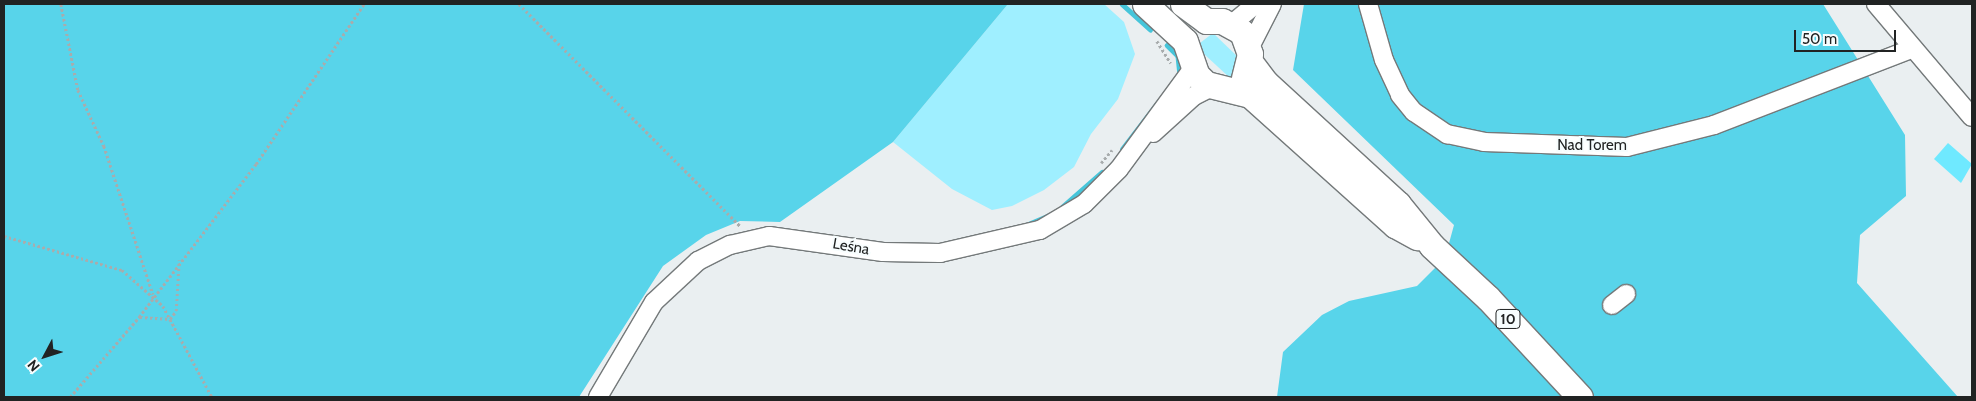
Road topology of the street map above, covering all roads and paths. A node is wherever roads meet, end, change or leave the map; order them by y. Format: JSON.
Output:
{"nodes":[{"id":1,"x":61,"y":4,"type":"edge"},
{"id":2,"x":364,"y":4,"type":"edge"},
{"id":3,"x":519,"y":4,"type":"edge"},
{"id":4,"x":1145,"y":4,"type":"edge"},
{"id":5,"x":1183,"y":4,"type":"edge"},
{"id":6,"x":1256,"y":4,"type":"edge"},
{"id":7,"x":1272,"y":4,"type":"edge"},
{"id":8,"x":1368,"y":4,"type":"edge"},
{"id":9,"x":1876,"y":4,"type":"edge"},
{"id":10,"x":1221,"y":22,"type":"junction"},
{"id":11,"x":1160,"y":36,"type":"dead end"},
{"id":12,"x":1911,"y":49,"type":"junction"},
{"id":13,"x":1250,"y":54,"type":"junction"},
{"id":14,"x":1186,"y":63,"type":"junction"},
{"id":15,"x":1224,"y":89,"type":"junction"},
{"id":16,"x":1972,"y":118,"type":"edge"},
{"id":17,"x":1142,"y":141,"type":"junction"},
{"id":18,"x":1115,"y":146,"type":"dead end"},
{"id":19,"x":1095,"y":170,"type":"dead end"},
{"id":20,"x":4,"y":236,"type":"edge"},
{"id":21,"x":752,"y":238,"type":"junction"},
{"id":22,"x":1432,"y":246,"type":"junction"},
{"id":23,"x":180,"y":258,"type":"junction"},
{"id":24,"x":153,"y":294,"type":"junction"},
{"id":25,"x":1626,"y":294,"type":"dead end"},
{"id":26,"x":1612,"y":305,"type":"dead end"},
{"id":27,"x":139,"y":317,"type":"junction"},
{"id":28,"x":170,"y":319,"type":"junction"},
{"id":29,"x":70,"y":397,"type":"edge"},
{"id":30,"x":212,"y":397,"type":"edge"},
{"id":31,"x":598,"y":397,"type":"edge"},
{"id":32,"x":1580,"y":397,"type":"edge"}],
"edges":[{"from":1,"to":24,"type":"path"},
{"from":2,"to":23,"type":"path"},
{"from":3,"to":21,"type":"path"},
{"from":4,"to":14,"type":"highway","number":"10"},
{"from":5,"to":10,"type":"highway","number":"10"},
{"from":6,"to":10,"type":"street"},
{"from":7,"to":13,"type":"street"},
{"from":8,"to":12,"type":"street","name":"Nad Torem"},
{"from":9,"to":12,"type":"street"},
{"from":10,"to":13,"type":"highway","number":"10"},
{"from":10,"to":14,"type":"highway"},
{"from":11,"to":14,"type":"path"},
{"from":12,"to":16,"type":"street"},
{"from":13,"to":15,"type":"highway"},
{"from":13,"to":22,"type":"highway","number":"10"},
{"from":14,"to":15,"type":"highway","number":"10"},
{"from":14,"to":17,"type":"street","name":"Leśna"},
{"from":15,"to":17,"type":"street","name":"Leśna"},
{"from":15,"to":22,"type":"highway","number":"10"},
{"from":17,"to":21,"type":"street","name":"Leśna"},
{"from":18,"to":19,"type":"path"},
{"from":20,"to":24,"type":"path"},
{"from":21,"to":31,"type":"street","name":"Leśna"},
{"from":22,"to":32,"type":"highway","number":"10"},
{"from":23,"to":24,"type":"path"},
{"from":23,"to":28,"type":"path"},
{"from":24,"to":27,"type":"path"},
{"from":24,"to":28,"type":"path"},
{"from":25,"to":26,"type":"street"},
{"from":27,"to":28,"type":"path"},
{"from":27,"to":29,"type":"path"},
{"from":28,"to":30,"type":"path"}]}
